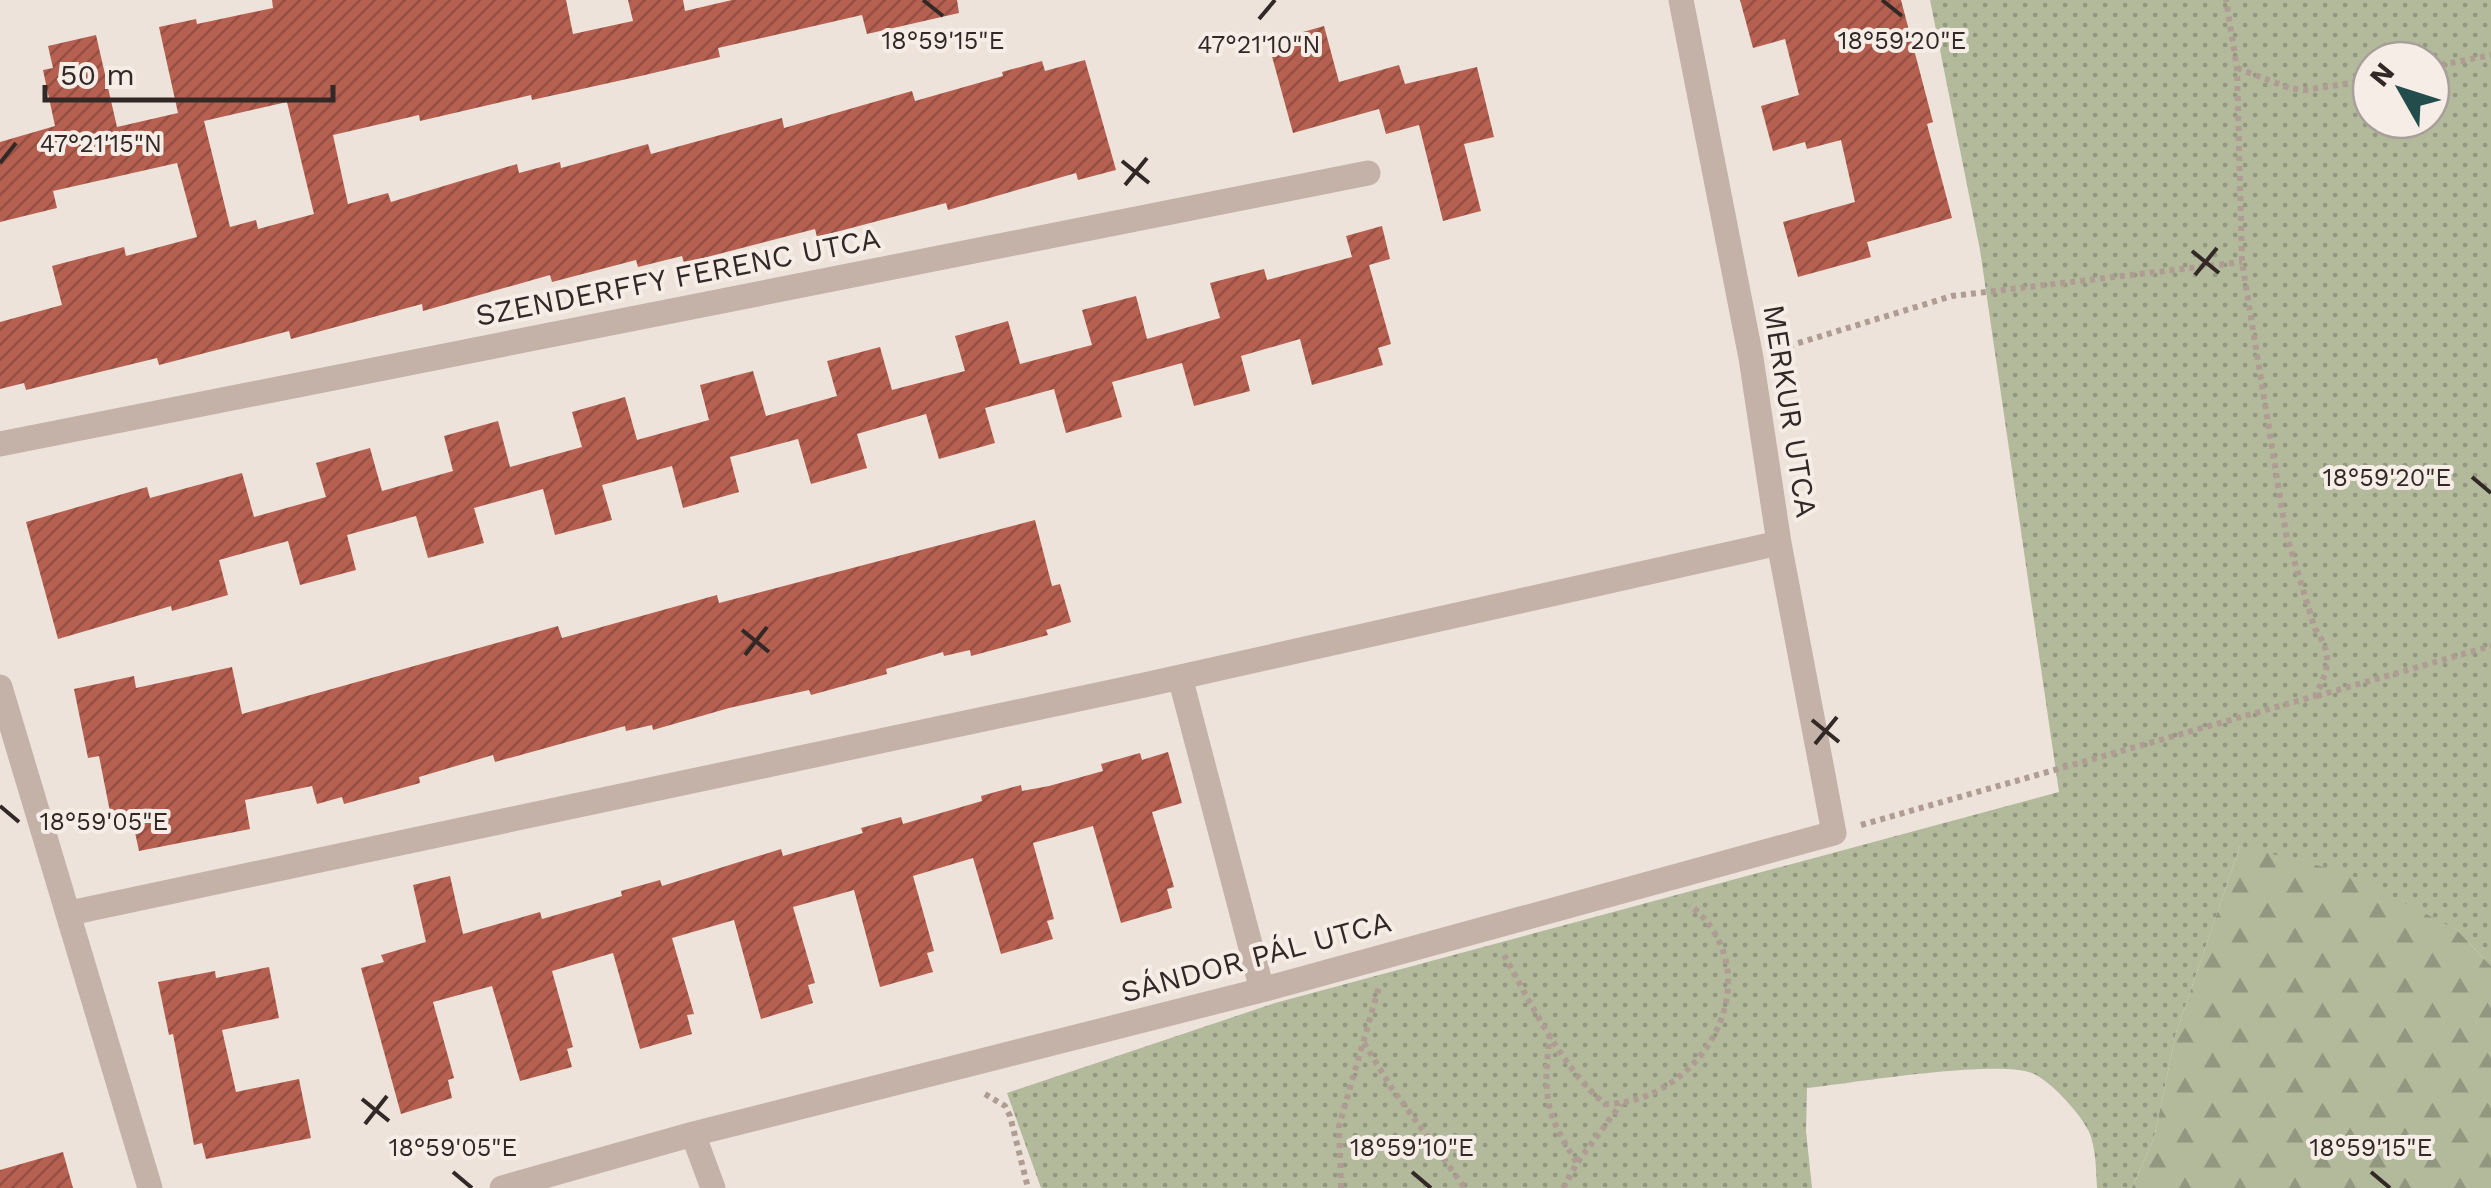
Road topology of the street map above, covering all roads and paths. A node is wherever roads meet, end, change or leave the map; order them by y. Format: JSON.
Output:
{"nodes":[{"id":1,"x":1681,"y":0,"type":"edge"},
{"id":2,"x":2226,"y":0,"type":"edge"},
{"id":3,"x":2491,"y":56,"type":"edge"},
{"id":4,"x":2451,"y":64,"type":"edge"},
{"id":5,"x":2236,"y":68,"type":"junction"},
{"id":6,"x":2351,"y":83,"type":"edge"},
{"id":7,"x":1368,"y":173,"type":"dead end"},
{"id":8,"x":2242,"y":262,"type":"junction"},
{"id":9,"x":1751,"y":358,"type":"junction"},
{"id":10,"x":0,"y":444,"type":"edge"},
{"id":11,"x":1779,"y":542,"type":"junction"},
{"id":12,"x":2491,"y":646,"type":"edge"},
{"id":13,"x":1180,"y":676,"type":"junction"},
{"id":14,"x":0,"y":687,"type":"edge"},
{"id":15,"x":2316,"y":696,"type":"junction"},
{"id":16,"x":1834,"y":833,"type":"junction"},
{"id":17,"x":1654,"y":883,"type":"junction"},
{"id":18,"x":70,"y":913,"type":"junction"},
{"id":19,"x":1489,"y":928,"type":"junction"},
{"id":20,"x":1385,"y":956,"type":"junction"},
{"id":21,"x":1262,"y":990,"type":"junction"},
{"id":22,"x":1550,"y":1033,"type":"junction"},
{"id":23,"x":1364,"y":1042,"type":"junction"},
{"id":24,"x":925,"y":1078,"type":"junction"},
{"id":25,"x":1621,"y":1104,"type":"junction"},
{"id":26,"x":693,"y":1134,"type":"junction"},
{"id":27,"x":1577,"y":1163,"type":"junction"},
{"id":28,"x":710,"y":1182,"type":"edge"},
{"id":29,"x":150,"y":1188,"type":"edge"},
{"id":30,"x":502,"y":1188,"type":"edge"},
{"id":31,"x":1028,"y":1188,"type":"edge"},
{"id":32,"x":1341,"y":1188,"type":"edge"},
{"id":33,"x":1464,"y":1188,"type":"edge"},
{"id":34,"x":1563,"y":1188,"type":"edge"}],
"edges":[{"from":1,"to":9,"type":"street","name":"MERKUR UTCA"},
{"from":2,"to":5,"type":"path"},
{"from":3,"to":4,"type":"path"},
{"from":5,"to":6,"type":"path"},
{"from":5,"to":8,"type":"path"},
{"from":7,"to":10,"type":"street","name":"SZENDERFFY FERENC UTCA"},
{"from":8,"to":9,"type":"path"},
{"from":8,"to":15,"type":"path"},
{"from":9,"to":11,"type":"street","name":"MERKUR UTCA"},
{"from":11,"to":13,"type":"street"},
{"from":11,"to":16,"type":"street","name":"MERKUR UTCA"},
{"from":12,"to":15,"type":"path"},
{"from":13,"to":18,"type":"street"},
{"from":13,"to":21,"type":"street"},
{"from":14,"to":18,"type":"street"},
{"from":15,"to":16,"type":"path"},
{"from":16,"to":17,"type":"street","name":"SÁNDOR PÁL UTCA"},
{"from":17,"to":19,"type":"street","name":"SÁNDOR PÁL UTCA"},
{"from":17,"to":25,"type":"path"},
{"from":18,"to":29,"type":"street"},
{"from":19,"to":20,"type":"street","name":"SÁNDOR PÁL UTCA"},
{"from":19,"to":22,"type":"path"},
{"from":20,"to":21,"type":"street","name":"SÁNDOR PÁL UTCA"},
{"from":20,"to":23,"type":"path"},
{"from":21,"to":24,"type":"street","name":"SÁNDOR PÁL UTCA"},
{"from":22,"to":25,"type":"path"},
{"from":22,"to":27,"type":"path"},
{"from":23,"to":32,"type":"path"},
{"from":23,"to":33,"type":"path"},
{"from":24,"to":26,"type":"street","name":"SÁNDOR PÁL UTCA"},
{"from":24,"to":31,"type":"path"},
{"from":25,"to":27,"type":"path"},
{"from":26,"to":28,"type":"street"},
{"from":26,"to":30,"type":"street","name":"SÁNDOR PÁL UTCA"},
{"from":27,"to":34,"type":"path"}]}
